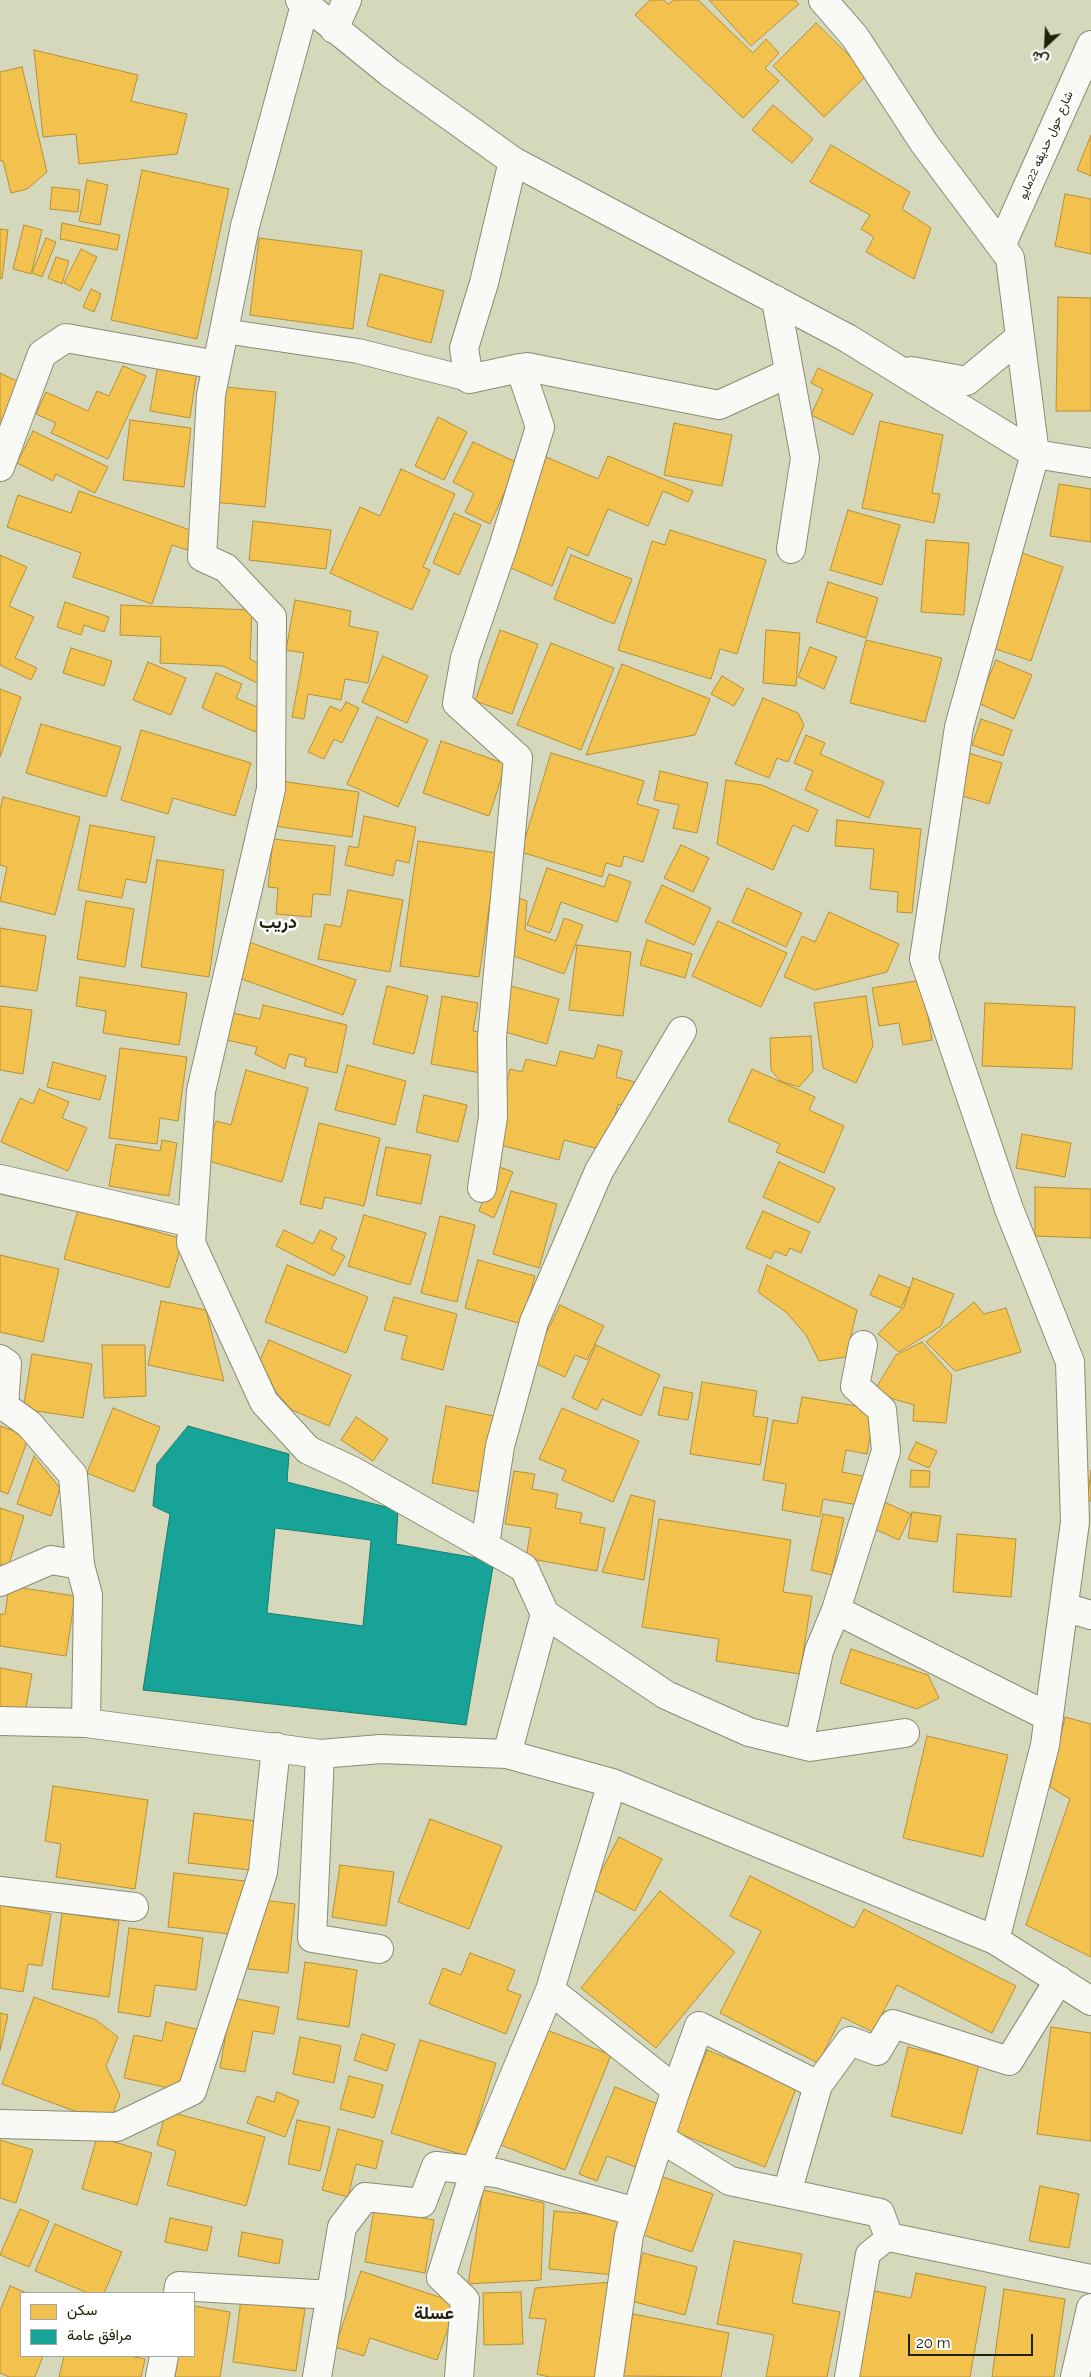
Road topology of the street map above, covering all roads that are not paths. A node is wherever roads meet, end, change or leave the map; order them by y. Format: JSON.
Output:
{"nodes":[{"id":1,"x":347,"y":0,"type":"edge"},
{"id":2,"x":823,"y":0,"type":"edge"},
{"id":3,"x":303,"y":3,"type":"edge"},
{"id":4,"x":334,"y":29,"type":"junction"},
{"id":5,"x":1091,"y":45,"type":"edge"},
{"id":6,"x":513,"y":161,"type":"junction"},
{"id":7,"x":1001,"y":246,"type":"junction"},
{"id":8,"x":776,"y":300,"type":"junction"},
{"id":9,"x":224,"y":331,"type":"junction"},
{"id":10,"x":1020,"y":337,"type":"junction"},
{"id":11,"x":217,"y":364,"type":"junction"},
{"id":12,"x":520,"y":368,"type":"junction"},
{"id":13,"x":895,"y":368,"type":"junction"},
{"id":14,"x":789,"y":372,"type":"junction"},
{"id":15,"x":469,"y":380,"type":"junction"},
{"id":16,"x":1035,"y":454,"type":"junction"},
{"id":17,"x":1091,"y":463,"type":"edge"},
{"id":18,"x":0,"y":467,"type":"edge"},
{"id":19,"x":792,"y":549,"type":"dead end"},
{"id":20,"x":682,"y":1031,"type":"dead end"},
{"id":21,"x":0,"y":1179,"type":"edge"},
{"id":22,"x":482,"y":1188,"type":"dead end"},
{"id":23,"x":192,"y":1223,"type":"junction"},
{"id":24,"x":863,"y":1344,"type":"dead end"},
{"id":25,"x":0,"y":1359,"type":"edge"},
{"id":26,"x":1081,"y":1363,"type":"edge"},
{"id":27,"x":485,"y":1545,"type":"junction"},
{"id":28,"x":80,"y":1565,"type":"junction"},
{"id":29,"x":0,"y":1582,"type":"edge"},
{"id":30,"x":1064,"y":1607,"type":"junction"},
{"id":31,"x":836,"y":1610,"type":"junction"},
{"id":32,"x":545,"y":1614,"type":"junction"},
{"id":33,"x":1091,"y":1615,"type":"edge"},
{"id":34,"x":1049,"y":1717,"type":"junction"},
{"id":35,"x":0,"y":1720,"type":"edge"},
{"id":36,"x":86,"y":1723,"type":"junction"},
{"id":37,"x":905,"y":1733,"type":"dead end"},
{"id":38,"x":799,"y":1744,"type":"junction"},
{"id":39,"x":276,"y":1747,"type":"junction"},
{"id":40,"x":320,"y":1754,"type":"junction"},
{"id":41,"x":507,"y":1754,"type":"junction"},
{"id":42,"x":612,"y":1783,"type":"junction"},
{"id":43,"x":0,"y":1890,"type":"edge"},
{"id":44,"x":134,"y":1907,"type":"dead end"},
{"id":45,"x":995,"y":1940,"type":"junction"},
{"id":46,"x":379,"y":1949,"type":"dead end"},
{"id":47,"x":1059,"y":1980,"type":"junction"},
{"id":48,"x":550,"y":1990,"type":"junction"},
{"id":49,"x":1091,"y":2001,"type":"edge"},
{"id":50,"x":818,"y":2085,"type":"junction"},
{"id":51,"x":676,"y":2090,"type":"junction"},
{"id":52,"x":0,"y":2124,"type":"edge"},
{"id":53,"x":660,"y":2138,"type":"junction"},
{"id":54,"x":475,"y":2170,"type":"junction"},
{"id":55,"x":787,"y":2193,"type":"junction"},
{"id":56,"x":636,"y":2212,"type":"junction"},
{"id":57,"x":889,"y":2237,"type":"junction"},
{"id":58,"x":1091,"y":2279,"type":"edge"},
{"id":59,"x":178,"y":2292,"type":"edge"},
{"id":60,"x":331,"y":2295,"type":"junction"},
{"id":61,"x":1091,"y":2308,"type":"edge"},
{"id":62,"x":164,"y":2357,"type":"edge"},
{"id":63,"x":160,"y":2377,"type":"edge"},
{"id":64,"x":317,"y":2377,"type":"edge"},
{"id":65,"x":459,"y":2377,"type":"edge"},
{"id":66,"x":609,"y":2377,"type":"edge"},
{"id":67,"x":847,"y":2377,"type":"edge"},
{"id":68,"x":1075,"y":2377,"type":"edge"}],
"edges":[{"from":1,"to":4,"type":"street"},
{"from":2,"to":7,"type":"street"},
{"from":3,"to":4,"type":"street"},
{"from":3,"to":9,"type":"street"},
{"from":4,"to":6,"type":"street"},
{"from":5,"to":7,"type":"street","name":"شارع حول حديقه 22مايو"},
{"from":6,"to":8,"type":"street"},
{"from":6,"to":15,"type":"street"},
{"from":7,"to":10,"type":"street"},
{"from":8,"to":13,"type":"street"},
{"from":8,"to":14,"type":"street"},
{"from":9,"to":11,"type":"street"},
{"from":9,"to":15,"type":"lane"},
{"from":10,"to":13,"type":"street"},
{"from":10,"to":16,"type":"street"},
{"from":11,"to":18,"type":"street"},
{"from":11,"to":23,"type":"street"},
{"from":12,"to":14,"type":"street"},
{"from":12,"to":15,"type":"street"},
{"from":12,"to":22,"type":"street"},
{"from":13,"to":16,"type":"street"},
{"from":14,"to":19,"type":"street"},
{"from":16,"to":17,"type":"street"},
{"from":16,"to":26,"type":"street"},
{"from":20,"to":27,"type":"street"},
{"from":21,"to":23,"type":"street"},
{"from":23,"to":27,"type":"street"},
{"from":24,"to":31,"type":"street"},
{"from":25,"to":28,"type":"street"},
{"from":26,"to":30,"type":"street"},
{"from":27,"to":32,"type":"street"},
{"from":28,"to":29,"type":"street"},
{"from":28,"to":36,"type":"street"},
{"from":30,"to":33,"type":"street"},
{"from":30,"to":34,"type":"street"},
{"from":31,"to":34,"type":"street"},
{"from":31,"to":38,"type":"street"},
{"from":32,"to":38,"type":"street"},
{"from":32,"to":41,"type":"street"},
{"from":34,"to":45,"type":"street"},
{"from":35,"to":36,"type":"street"},
{"from":36,"to":39,"type":"street"},
{"from":37,"to":38,"type":"street"},
{"from":39,"to":40,"type":"street"},
{"from":39,"to":52,"type":"street"},
{"from":40,"to":41,"type":"street"},
{"from":40,"to":46,"type":"street"},
{"from":41,"to":42,"type":"street"},
{"from":42,"to":45,"type":"street"},
{"from":42,"to":48,"type":"street"},
{"from":43,"to":44,"type":"street"},
{"from":45,"to":47,"type":"street"},
{"from":47,"to":49,"type":"street"},
{"from":47,"to":50,"type":"street"},
{"from":48,"to":51,"type":"street"},
{"from":48,"to":54,"type":"street"},
{"from":50,"to":51,"type":"street"},
{"from":50,"to":55,"type":"street"},
{"from":51,"to":53,"type":"street"},
{"from":53,"to":55,"type":"street"},
{"from":53,"to":56,"type":"street"},
{"from":54,"to":56,"type":"street"},
{"from":54,"to":60,"type":"street"},
{"from":54,"to":65,"type":"street"},
{"from":55,"to":57,"type":"street"},
{"from":56,"to":66,"type":"street"},
{"from":57,"to":58,"type":"street"},
{"from":57,"to":67,"type":"lane"},
{"from":59,"to":60,"type":"street"},
{"from":60,"to":64,"type":"street"},
{"from":61,"to":68,"type":"street"},
{"from":62,"to":63,"type":"street"}]}
